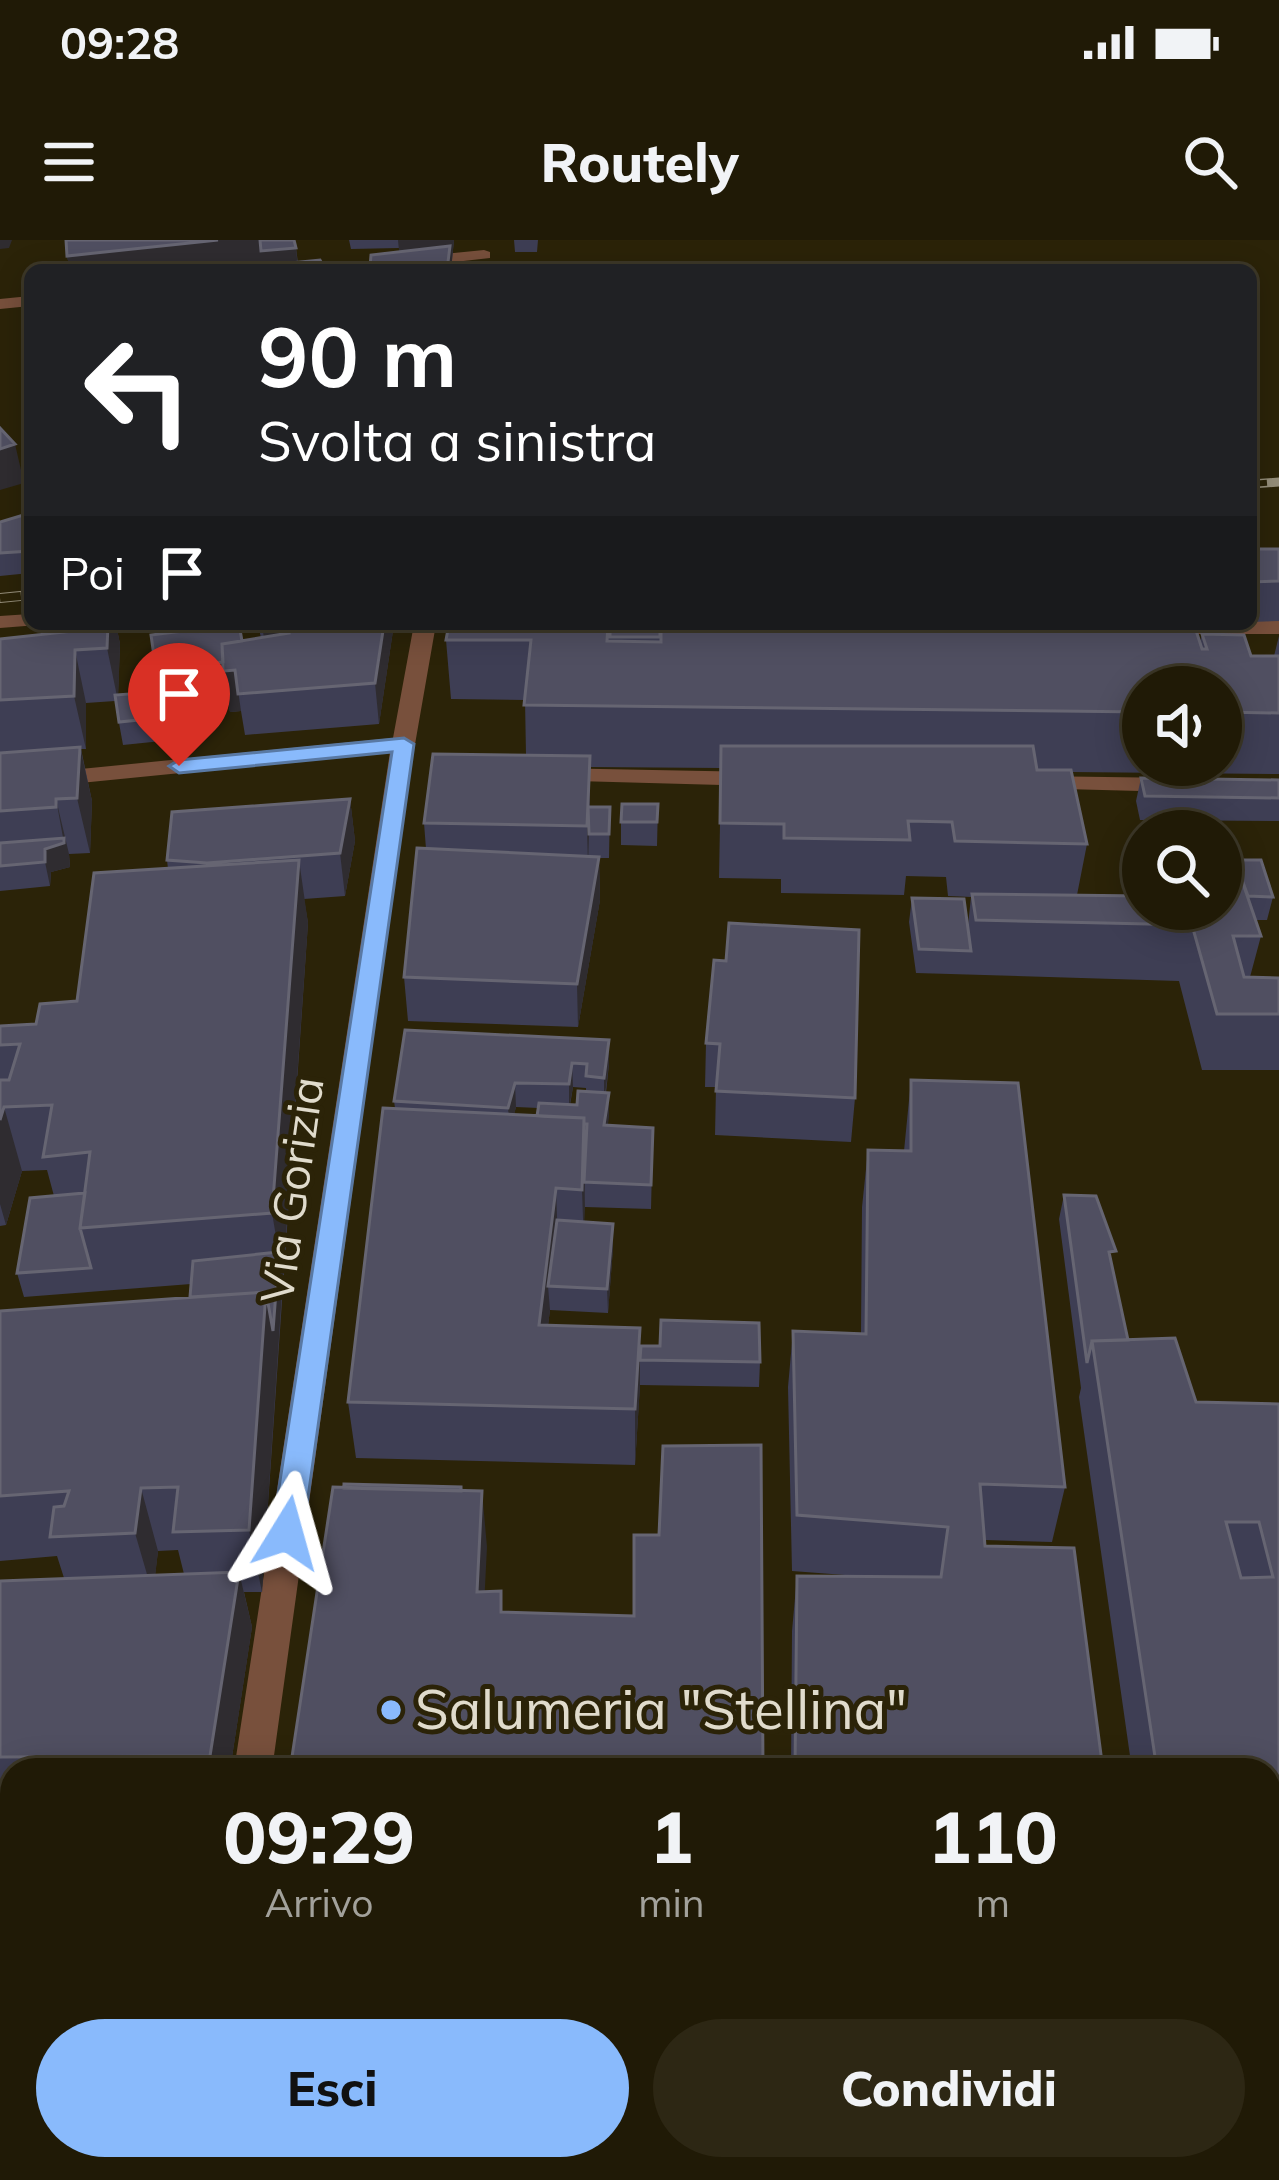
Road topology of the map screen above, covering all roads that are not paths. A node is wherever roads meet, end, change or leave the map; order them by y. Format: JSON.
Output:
{"nodes":[{"id":1,"x":484,"y":255,"type":"edge"},
{"id":2,"x":393,"y":264,"type":"edge"},
{"id":3,"x":432,"y":630,"type":"edge"},
{"id":4,"x":408,"y":764,"type":"junction"},
{"id":5,"x":517,"y":775,"type":"edge"},
{"id":6,"x":779,"y":779,"type":"edge"},
{"id":7,"x":1017,"y":783,"type":"edge"},
{"id":8,"x":0,"y":784,"type":"edge"},
{"id":9,"x":1122,"y":785,"type":"edge"},
{"id":10,"x":255,"y":1758,"type":"edge"}],
"edges":[{"from":1,"to":2,"type":"street"},
{"from":3,"to":4,"type":"street","name":"Via Gorizia"},
{"from":4,"to":8,"type":"street"},
{"from":4,"to":10,"type":"street","name":"Via Gorizia"},
{"from":5,"to":6,"type":"street"},
{"from":7,"to":9,"type":"street"}]}
